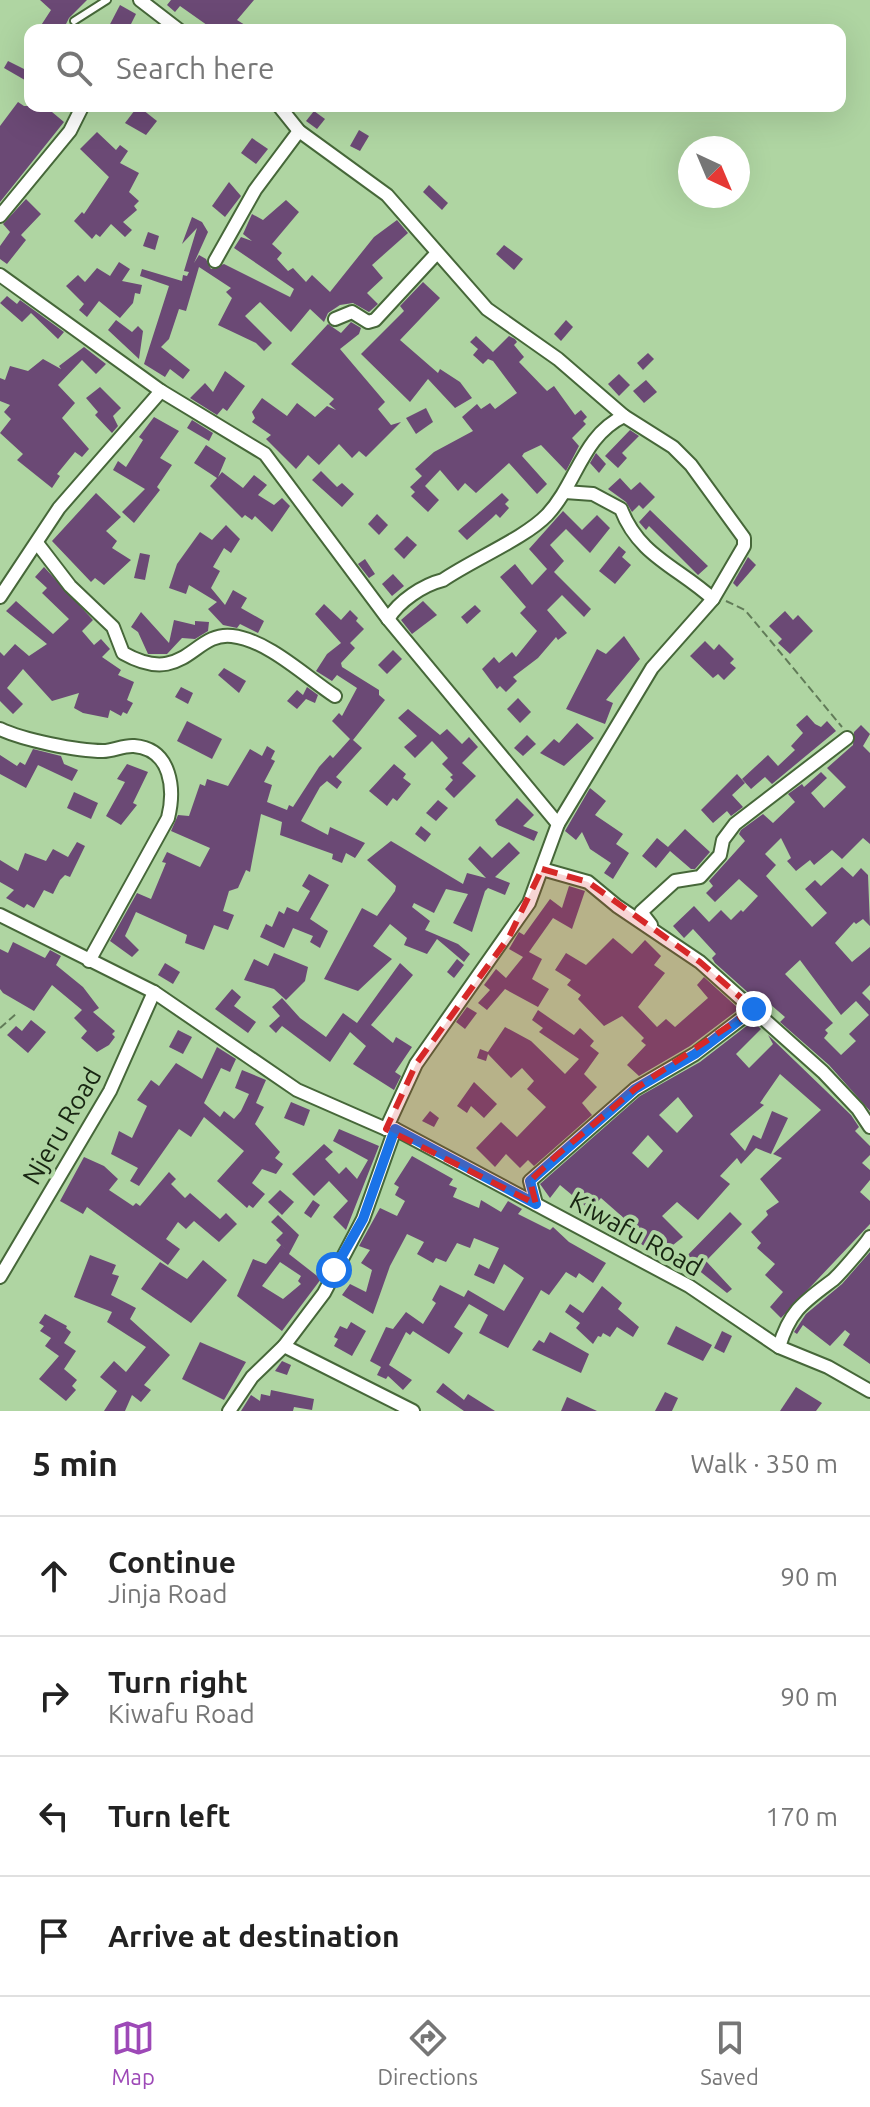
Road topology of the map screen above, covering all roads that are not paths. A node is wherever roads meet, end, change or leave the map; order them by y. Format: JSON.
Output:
{"nodes":[{"id":1,"x":107,"y":0,"type":"edge"},
{"id":2,"x":140,"y":0,"type":"edge"},
{"id":3,"x":74,"y":21,"type":"dead end"},
{"id":4,"x":171,"y":24,"type":"edge"},
{"id":5,"x":80,"y":112,"type":"edge"},
{"id":6,"x":284,"y":112,"type":"edge"},
{"id":7,"x":299,"y":131,"type":"junction"},
{"id":8,"x":0,"y":216,"type":"edge"},
{"id":9,"x":436,"y":254,"type":"junction"},
{"id":10,"x":215,"y":261,"type":"dead end"},
{"id":11,"x":0,"y":275,"type":"edge"},
{"id":12,"x":335,"y":319,"type":"dead end"},
{"id":13,"x":161,"y":391,"type":"junction"},
{"id":14,"x":624,"y":416,"type":"junction"},
{"id":15,"x":565,"y":492,"type":"junction"},
{"id":16,"x":37,"y":543,"type":"junction"},
{"id":17,"x":0,"y":597,"type":"edge"},
{"id":18,"x":713,"y":599,"type":"junction"},
{"id":19,"x":388,"y":619,"type":"junction"},
{"id":20,"x":335,"y":696,"type":"dead end"},
{"id":21,"x":0,"y":729,"type":"edge"},
{"id":22,"x":847,"y":738,"type":"road end"},
{"id":23,"x":558,"y":824,"type":"junction"},
{"id":24,"x":542,"y":869,"type":"junction"},
{"id":25,"x":0,"y":915,"type":"edge"},
{"id":26,"x":655,"y":930,"type":"junction"},
{"id":27,"x":89,"y":961,"type":"junction"},
{"id":28,"x":154,"y":992,"type":"junction"},
{"id":29,"x":754,"y":1009,"type":"junction"},
{"id":30,"x":870,"y":1127,"type":"edge"},
{"id":31,"x":391,"y":1129,"type":"junction"},
{"id":32,"x":536,"y":1204,"type":"junction"},
{"id":33,"x":870,"y":1237,"type":"edge"},
{"id":34,"x":0,"y":1277,"type":"edge"},
{"id":35,"x":284,"y":1346,"type":"junction"},
{"id":36,"x":779,"y":1347,"type":"junction"},
{"id":37,"x":870,"y":1391,"type":"edge"},
{"id":38,"x":229,"y":1411,"type":"edge"},
{"id":39,"x":413,"y":1411,"type":"edge"}],
"edges":[{"from":1,"to":3,"type":"lane"},
{"from":2,"to":4,"type":"street"},
{"from":5,"to":8,"type":"street"},
{"from":6,"to":7,"type":"street"},
{"from":7,"to":9,"type":"street"},
{"from":7,"to":10,"type":"street"},
{"from":9,"to":12,"type":"street"},
{"from":9,"to":14,"type":"street"},
{"from":11,"to":13,"type":"street"},
{"from":13,"to":16,"type":"street"},
{"from":13,"to":19,"type":"street"},
{"from":14,"to":15,"type":"street"},
{"from":14,"to":18,"type":"street"},
{"from":15,"to":18,"type":"street"},
{"from":15,"to":19,"type":"street"},
{"from":16,"to":17,"type":"street"},
{"from":16,"to":20,"type":"street"},
{"from":18,"to":23,"type":"street"},
{"from":19,"to":23,"type":"street"},
{"from":21,"to":27,"type":"street"},
{"from":22,"to":26,"type":"street"},
{"from":23,"to":24,"type":"street"},
{"from":24,"to":26,"type":"street"},
{"from":24,"to":31,"type":"street"},
{"from":25,"to":27,"type":"street","name":"Kiwafu Road"},
{"from":26,"to":29,"type":"street"},
{"from":27,"to":28,"type":"street","name":"Kiwafu Road"},
{"from":28,"to":31,"type":"street","name":"Kiwafu Road"},
{"from":28,"to":34,"type":"street","name":"Njeru Road"},
{"from":29,"to":30,"type":"street"},
{"from":29,"to":32,"type":"street"},
{"from":31,"to":32,"type":"street","name":"Kiwafu Road"},
{"from":31,"to":35,"type":"street"},
{"from":32,"to":36,"type":"street","name":"Kiwafu Road"},
{"from":33,"to":36,"type":"street"},
{"from":35,"to":38,"type":"street"},
{"from":35,"to":39,"type":"street"},
{"from":36,"to":37,"type":"street","name":"Kiwafu Road"}]}
